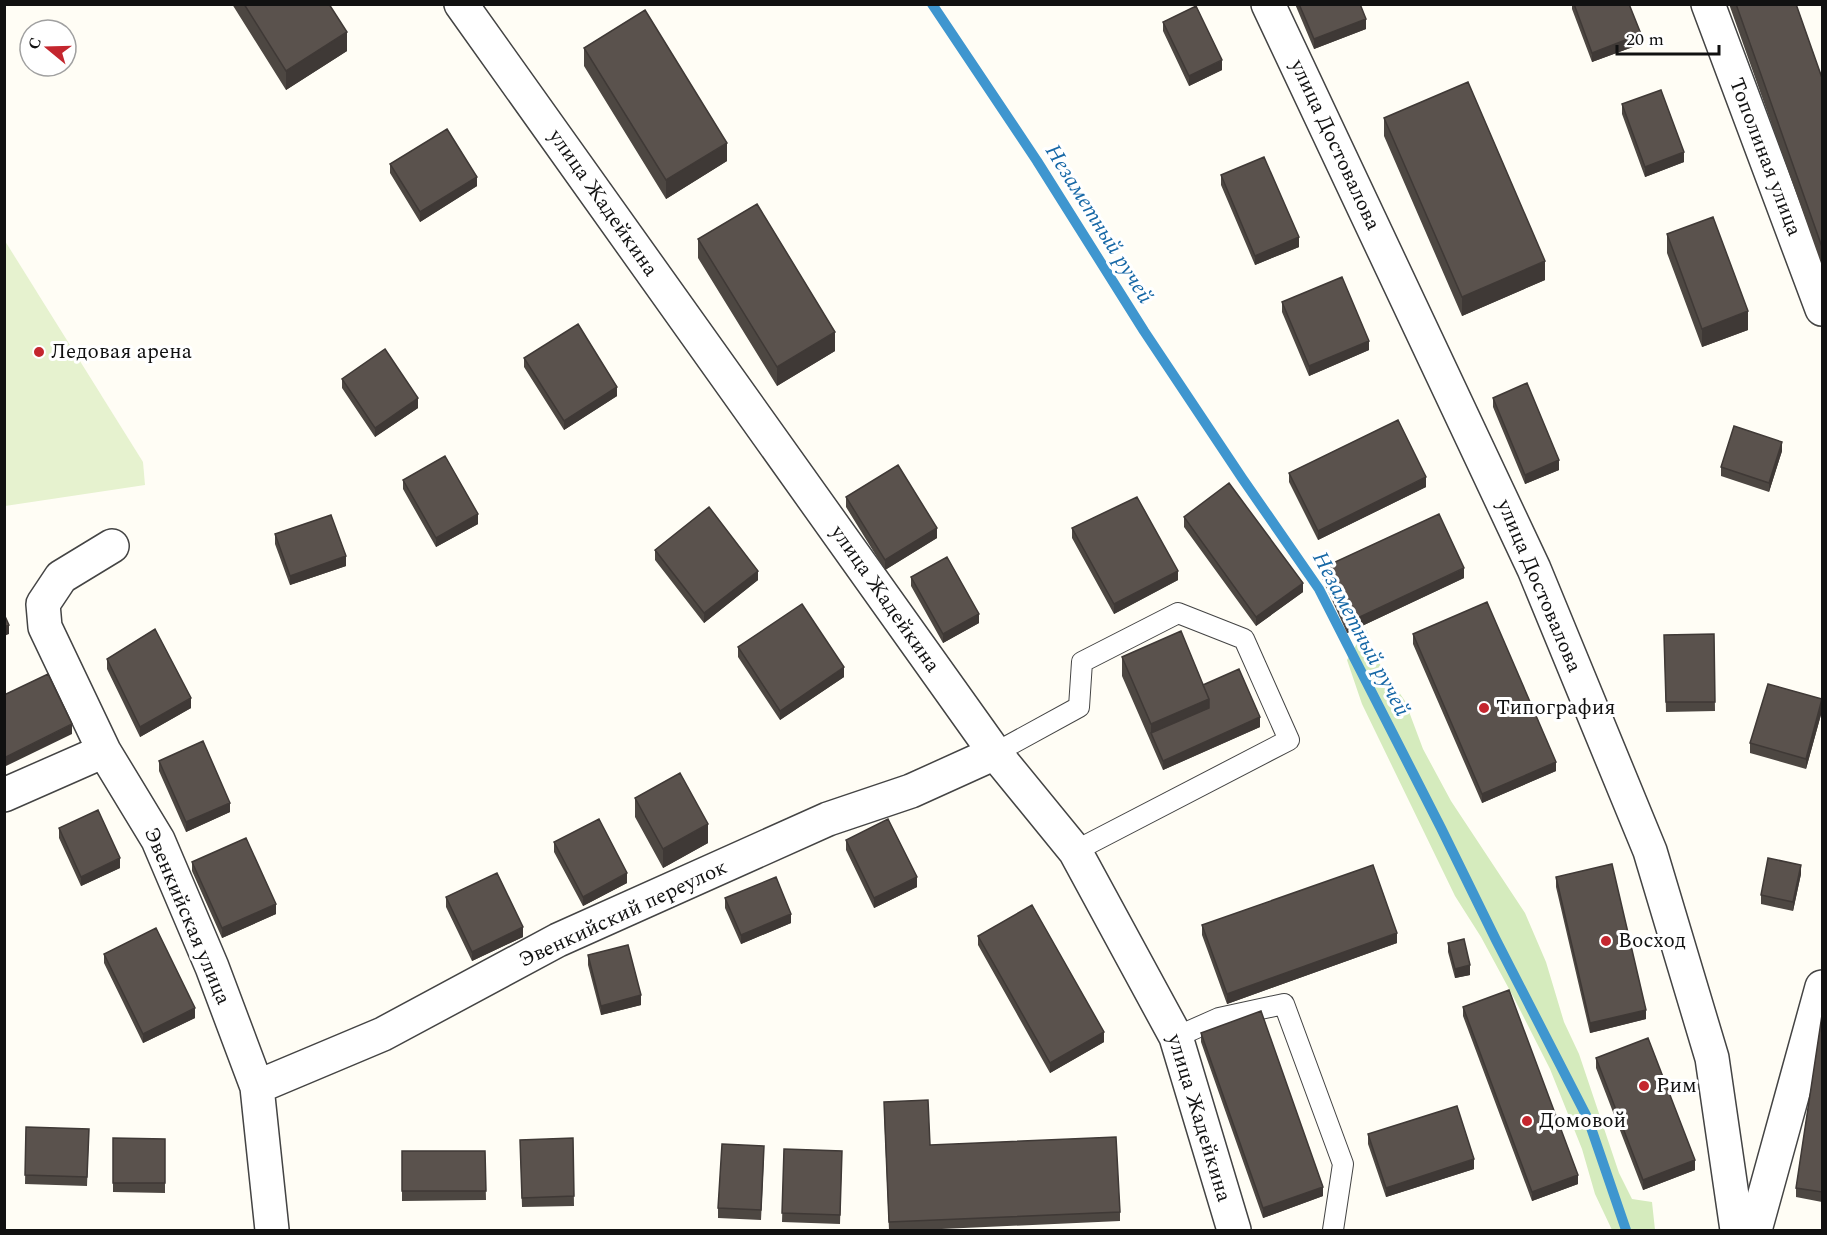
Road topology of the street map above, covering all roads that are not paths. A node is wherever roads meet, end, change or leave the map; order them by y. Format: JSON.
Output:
{"nodes":[{"id":1,"x":461,"y":4,"type":"edge"},
{"id":2,"x":1268,"y":4,"type":"edge"},
{"id":3,"x":1708,"y":4,"type":"edge"},
{"id":4,"x":1822,"y":309,"type":"edge"},
{"id":5,"x":112,"y":546,"type":"dead end"},
{"id":6,"x":104,"y":751,"type":"junction"},
{"id":7,"x":995,"y":753,"type":"junction"},
{"id":8,"x":4,"y":795,"type":"edge"},
{"id":9,"x":1075,"y":852,"type":"junction"},
{"id":10,"x":1822,"y":987,"type":"edge"},
{"id":11,"x":1176,"y":1037,"type":"junction"},
{"id":12,"x":256,"y":1087,"type":"junction"},
{"id":13,"x":272,"y":1230,"type":"edge"},
{"id":14,"x":1234,"y":1230,"type":"edge"},
{"id":15,"x":1333,"y":1230,"type":"edge"},
{"id":16,"x":1737,"y":1230,"type":"edge"},
{"id":17,"x":1755,"y":1230,"type":"edge"}],
"edges":[{"from":1,"to":7,"type":"street","name":"улица Жадейкина"},
{"from":2,"to":16,"type":"street","name":"улица Достовалова"},
{"from":3,"to":4,"type":"street","name":"Тополиная улица"},
{"from":5,"to":6,"type":"street","name":"Эвенкийская улица"},
{"from":6,"to":8,"type":"street"},
{"from":6,"to":12,"type":"street","name":"Эвенкийская улица"},
{"from":7,"to":9,"type":"street","name":"улица Жадейкина"},
{"from":7,"to":9,"type":"lane"},
{"from":7,"to":12,"type":"street","name":"Эвенкийский переулок"},
{"from":9,"to":11,"type":"street","name":"улица Жадейкина"},
{"from":10,"to":17,"type":"street"},
{"from":11,"to":14,"type":"street","name":"улица Жадейкина"},
{"from":11,"to":15,"type":"lane"},
{"from":12,"to":13,"type":"street","name":"Эвенкийская улица"}]}
